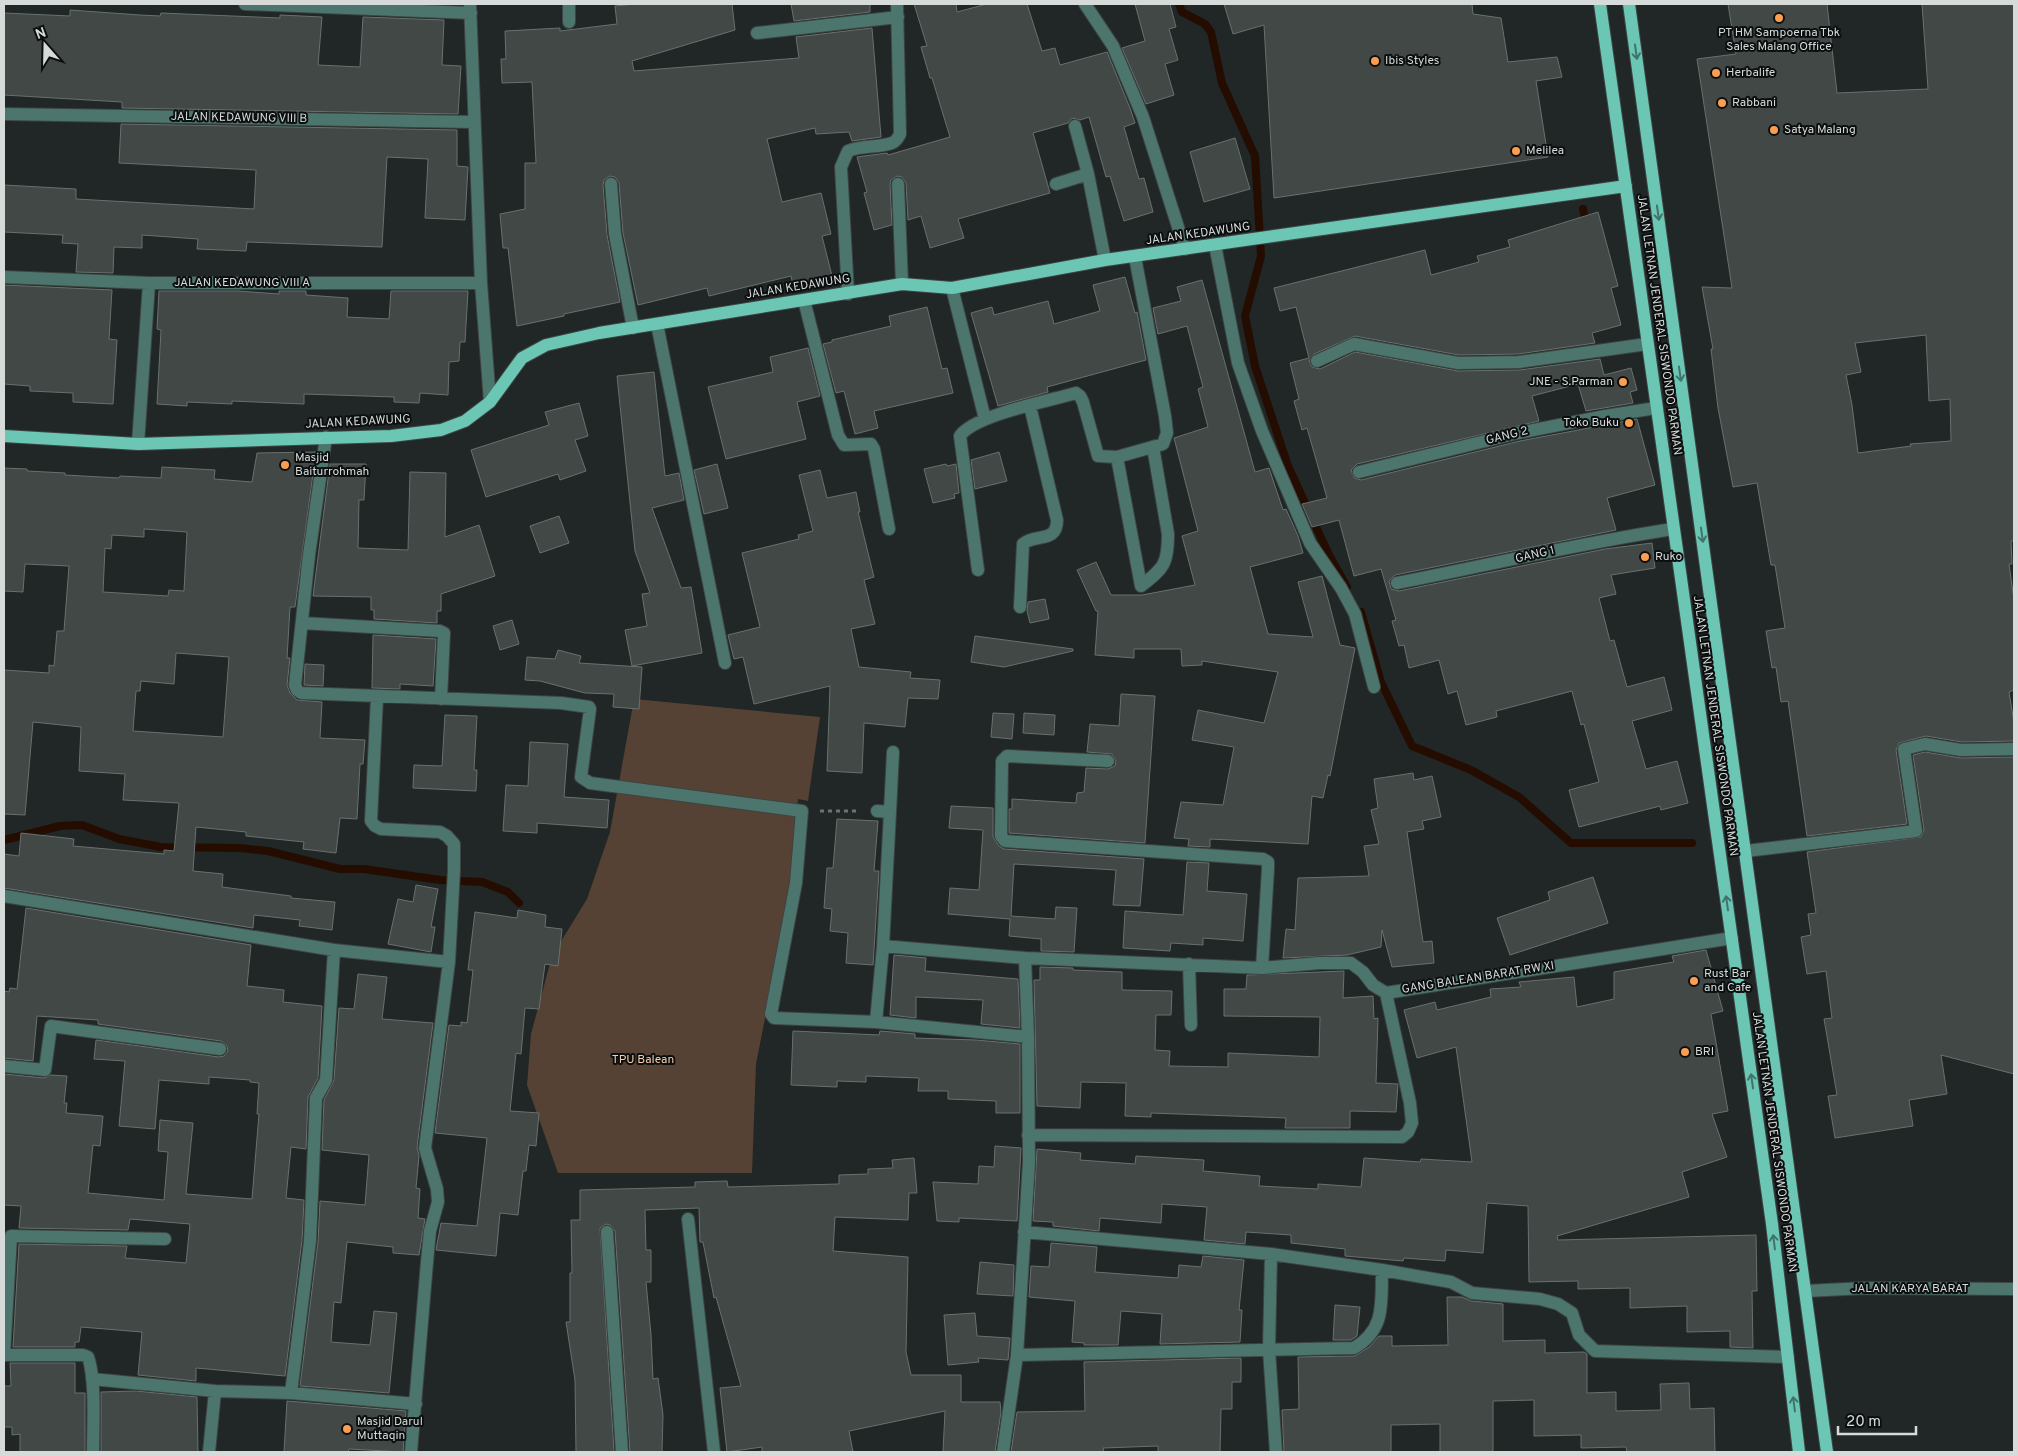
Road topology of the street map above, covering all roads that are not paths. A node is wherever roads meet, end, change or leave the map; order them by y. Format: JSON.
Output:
{"nodes":[{"id":1,"x":245,"y":4,"type":"edge"},
{"id":2,"x":569,"y":4,"type":"edge"},
{"id":3,"x":897,"y":4,"type":"edge"},
{"id":4,"x":1085,"y":4,"type":"edge"},
{"id":5,"x":1600,"y":4,"type":"edge"},
{"id":6,"x":1630,"y":4,"type":"edge"},
{"id":7,"x":470,"y":6,"type":"edge"},
{"id":8,"x":898,"y":17,"type":"junction"},
{"id":9,"x":569,"y":22,"type":"dead end"},
{"id":10,"x":757,"y":33,"type":"dead end"},
{"id":11,"x":4,"y":114,"type":"edge"},
{"id":12,"x":474,"y":122,"type":"junction"},
{"id":13,"x":1074,"y":126,"type":"dead end"},
{"id":14,"x":1088,"y":174,"type":"junction"},
{"id":15,"x":611,"y":184,"type":"dead end"},
{"id":16,"x":898,"y":184,"type":"dead end"},
{"id":17,"x":1056,"y":184,"type":"dead end"},
{"id":18,"x":1626,"y":186,"type":"junction"},
{"id":19,"x":1216,"y":244,"type":"junction"},
{"id":20,"x":1185,"y":249,"type":"junction"},
{"id":21,"x":1134,"y":257,"type":"junction"},
{"id":22,"x":1105,"y":260,"type":"junction"},
{"id":23,"x":4,"y":277,"type":"edge"},
{"id":24,"x":150,"y":283,"type":"junction"},
{"id":25,"x":481,"y":283,"type":"junction"},
{"id":26,"x":902,"y":284,"type":"junction"},
{"id":27,"x":952,"y":288,"type":"junction"},
{"id":28,"x":848,"y":294,"type":"junction"},
{"id":29,"x":804,"y":300,"type":"junction"},
{"id":30,"x":657,"y":324,"type":"junction"},
{"id":31,"x":633,"y":328,"type":"junction"},
{"id":32,"x":1647,"y":344,"type":"junction"},
{"id":33,"x":1317,"y":361,"type":"dead end"},
{"id":34,"x":490,"y":402,"type":"junction"},
{"id":35,"x":1030,"y":406,"type":"junction"},
{"id":36,"x":1656,"y":408,"type":"junction"},
{"id":37,"x":984,"y":419,"type":"junction"},
{"id":38,"x":4,"y":436,"type":"edge"},
{"id":39,"x":326,"y":437,"type":"junction"},
{"id":40,"x":138,"y":444,"type":"junction"},
{"id":41,"x":1153,"y":447,"type":"junction"},
{"id":42,"x":1117,"y":457,"type":"junction"},
{"id":43,"x":1359,"y":472,"type":"dead end"},
{"id":44,"x":889,"y":529,"type":"dead end"},
{"id":45,"x":1673,"y":529,"type":"junction"},
{"id":46,"x":978,"y":570,"type":"dead end"},
{"id":47,"x":1397,"y":583,"type":"dead end"},
{"id":48,"x":1020,"y":607,"type":"dead end"},
{"id":49,"x":302,"y":623,"type":"junction"},
{"id":50,"x":725,"y":663,"type":"dead end"},
{"id":51,"x":1374,"y":687,"type":"dead end"},
{"id":52,"x":377,"y":697,"type":"junction"},
{"id":53,"x":441,"y":699,"type":"junction"},
{"id":54,"x":2014,"y":749,"type":"edge"},
{"id":55,"x":893,"y":752,"type":"dead end"},
{"id":56,"x":1108,"y":761,"type":"dead end"},
{"id":57,"x":1746,"y":851,"type":"junction"},
{"id":58,"x":4,"y":896,"type":"edge"},
{"id":59,"x":1732,"y":938,"type":"junction"},
{"id":60,"x":883,"y":946,"type":"junction"},
{"id":61,"x":334,"y":950,"type":"junction"},
{"id":62,"x":1025,"y":958,"type":"junction"},
{"id":63,"x":449,"y":962,"type":"junction"},
{"id":64,"x":1190,"y":964,"type":"junction"},
{"id":65,"x":1262,"y":968,"type":"junction"},
{"id":66,"x":1386,"y":993,"type":"junction"},
{"id":67,"x":876,"y":1022,"type":"junction"},
{"id":68,"x":1191,"y":1025,"type":"dead end"},
{"id":69,"x":1028,"y":1037,"type":"junction"},
{"id":70,"x":220,"y":1049,"type":"dead end"},
{"id":71,"x":4,"y":1066,"type":"edge"},
{"id":72,"x":1028,"y":1135,"type":"junction"},
{"id":73,"x":688,"y":1219,"type":"dead end"},
{"id":74,"x":607,"y":1232,"type":"dead end"},
{"id":75,"x":1024,"y":1232,"type":"junction"},
{"id":76,"x":165,"y":1239,"type":"dead end"},
{"id":77,"x":1271,"y":1254,"type":"junction"},
{"id":78,"x":1382,"y":1270,"type":"junction"},
{"id":79,"x":2014,"y":1289,"type":"edge"},
{"id":80,"x":1806,"y":1291,"type":"junction"},
{"id":81,"x":1269,"y":1350,"type":"junction"},
{"id":82,"x":4,"y":1355,"type":"edge"},
{"id":83,"x":1016,"y":1355,"type":"junction"},
{"id":84,"x":1788,"y":1357,"type":"junction"},
{"id":85,"x":92,"y":1379,"type":"junction"},
{"id":86,"x":215,"y":1391,"type":"junction"},
{"id":87,"x":291,"y":1394,"type":"junction"},
{"id":88,"x":416,"y":1404,"type":"junction"},
{"id":89,"x":93,"y":1452,"type":"edge"},
{"id":90,"x":209,"y":1452,"type":"edge"},
{"id":91,"x":411,"y":1452,"type":"edge"},
{"id":92,"x":622,"y":1452,"type":"edge"},
{"id":93,"x":714,"y":1452,"type":"edge"},
{"id":94,"x":1003,"y":1452,"type":"edge"},
{"id":95,"x":1276,"y":1452,"type":"edge"},
{"id":96,"x":1799,"y":1452,"type":"edge"},
{"id":97,"x":1827,"y":1452,"type":"edge"}],
"edges":[{"from":1,"to":7,"type":"street"},
{"from":2,"to":9,"type":"street"},
{"from":3,"to":8,"type":"street"},
{"from":4,"to":20,"type":"street"},
{"from":5,"to":18,"type":"main road","name":"JALAN LETNAN JENDERAL SISWONDO PARMAN"},
{"from":6,"to":57,"type":"main road","name":"JALAN LETNAN JENDERAL SISWONDO PARMAN","one_way":true},
{"from":7,"to":12,"type":"street"},
{"from":8,"to":10,"type":"street"},
{"from":8,"to":28,"type":"street"},
{"from":11,"to":12,"type":"street","name":"JALAN KEDAWUNG VIII B"},
{"from":12,"to":25,"type":"street"},
{"from":13,"to":14,"type":"street"},
{"from":14,"to":17,"type":"street"},
{"from":14,"to":22,"type":"street"},
{"from":15,"to":31,"type":"street"},
{"from":16,"to":26,"type":"street"},
{"from":18,"to":19,"type":"main road","name":"JALAN KEDAWUNG"},
{"from":18,"to":32,"type":"main road","name":"JALAN LETNAN JENDERAL SISWONDO PARMAN"},
{"from":19,"to":20,"type":"main road","name":"JALAN KEDAWUNG"},
{"from":19,"to":51,"type":"street"},
{"from":20,"to":21,"type":"main road","name":"JALAN KEDAWUNG"},
{"from":21,"to":22,"type":"main road","name":"JALAN KEDAWUNG"},
{"from":21,"to":41,"type":"street"},
{"from":22,"to":27,"type":"main road","name":"JALAN KEDAWUNG"},
{"from":23,"to":24,"type":"street","name":"JALAN KEDAWUNG VIII A"},
{"from":24,"to":25,"type":"street","name":"JALAN KEDAWUNG VIII A"},
{"from":24,"to":40,"type":"street"},
{"from":25,"to":34,"type":"street"},
{"from":26,"to":27,"type":"main road","name":"JALAN KEDAWUNG"},
{"from":26,"to":28,"type":"main road","name":"JALAN KEDAWUNG"},
{"from":27,"to":37,"type":"street"},
{"from":28,"to":29,"type":"main road","name":"JALAN KEDAWUNG"},
{"from":29,"to":30,"type":"main road","name":"JALAN KEDAWUNG"},
{"from":29,"to":44,"type":"street"},
{"from":30,"to":31,"type":"main road","name":"JALAN KEDAWUNG"},
{"from":30,"to":50,"type":"street"},
{"from":31,"to":34,"type":"main road","name":"JALAN KEDAWUNG"},
{"from":32,"to":33,"type":"street"},
{"from":32,"to":36,"type":"main road","name":"JALAN LETNAN JENDERAL SISWONDO PARMAN"},
{"from":34,"to":39,"type":"main road","name":"JALAN KEDAWUNG"},
{"from":35,"to":37,"type":"street"},
{"from":35,"to":42,"type":"street"},
{"from":35,"to":48,"type":"street"},
{"from":36,"to":43,"type":"street","name":"GANG 2"},
{"from":36,"to":45,"type":"main road","name":"JALAN LETNAN JENDERAL SISWONDO PARMAN"},
{"from":37,"to":46,"type":"street"},
{"from":38,"to":40,"type":"main road","name":"JALAN KEDAWUNG"},
{"from":39,"to":40,"type":"main road","name":"JALAN KEDAWUNG"},
{"from":39,"to":49,"type":"street"},
{"from":41,"to":42,"type":"street"},
{"from":41,"to":42,"type":"street"},
{"from":45,"to":47,"type":"street","name":"GANG 1"},
{"from":59,"to":45,"type":"main road","name":"JALAN LETNAN JENDERAL SISWONDO PARMAN","one_way":true},
{"from":49,"to":52,"type":"street"},
{"from":49,"to":53,"type":"street"},
{"from":52,"to":53,"type":"street"},
{"from":52,"to":63,"type":"street"},
{"from":53,"to":67,"type":"street"},
{"from":54,"to":57,"type":"street"},
{"from":55,"to":60,"type":"street"},
{"from":56,"to":65,"type":"street"},
{"from":57,"to":80,"type":"main road","name":"JALAN LETNAN JENDERAL SISWONDO PARMAN"},
{"from":58,"to":61,"type":"street"},
{"from":59,"to":66,"type":"street","name":"GANG BALEAN BARAT RW XI"},
{"from":84,"to":59,"type":"main road","name":"JALAN LETNAN JENDERAL SISWONDO PARMAN","one_way":true},
{"from":60,"to":62,"type":"street","name":"GANG BALEAN BARAT RW XI"},
{"from":60,"to":67,"type":"street"},
{"from":61,"to":63,"type":"street"},
{"from":61,"to":87,"type":"street"},
{"from":62,"to":64,"type":"street","name":"GANG BALEAN BARAT RW XI"},
{"from":62,"to":69,"type":"street"},
{"from":63,"to":88,"type":"street"},
{"from":64,"to":65,"type":"street","name":"GANG BALEAN BARAT RW XI"},
{"from":64,"to":68,"type":"street"},
{"from":65,"to":66,"type":"street","name":"GANG BALEAN BARAT RW XI"},
{"from":66,"to":72,"type":"street"},
{"from":67,"to":69,"type":"street"},
{"from":69,"to":72,"type":"street"},
{"from":70,"to":71,"type":"street"},
{"from":72,"to":75,"type":"street"},
{"from":73,"to":93,"type":"street"},
{"from":74,"to":92,"type":"street"},
{"from":75,"to":77,"type":"street"},
{"from":75,"to":83,"type":"street"},
{"from":76,"to":82,"type":"street"},
{"from":77,"to":78,"type":"street"},
{"from":77,"to":81,"type":"street"},
{"from":78,"to":81,"type":"street"},
{"from":78,"to":84,"type":"street"},
{"from":79,"to":80,"type":"street","name":"JALAN KARYA BARAT"},
{"from":80,"to":97,"type":"main road","name":"JALAN LETNAN JENDERAL SISWONDO PARMAN"},
{"from":81,"to":83,"type":"street"},
{"from":81,"to":95,"type":"street"},
{"from":82,"to":85,"type":"street"},
{"from":83,"to":94,"type":"street"},
{"from":96,"to":84,"type":"main road","name":"JALAN LETNAN JENDERAL SISWONDO PARMAN","one_way":true},
{"from":85,"to":86,"type":"street"},
{"from":85,"to":89,"type":"street"},
{"from":86,"to":87,"type":"street"},
{"from":86,"to":90,"type":"street"},
{"from":87,"to":88,"type":"street"},
{"from":88,"to":91,"type":"street"}]}
